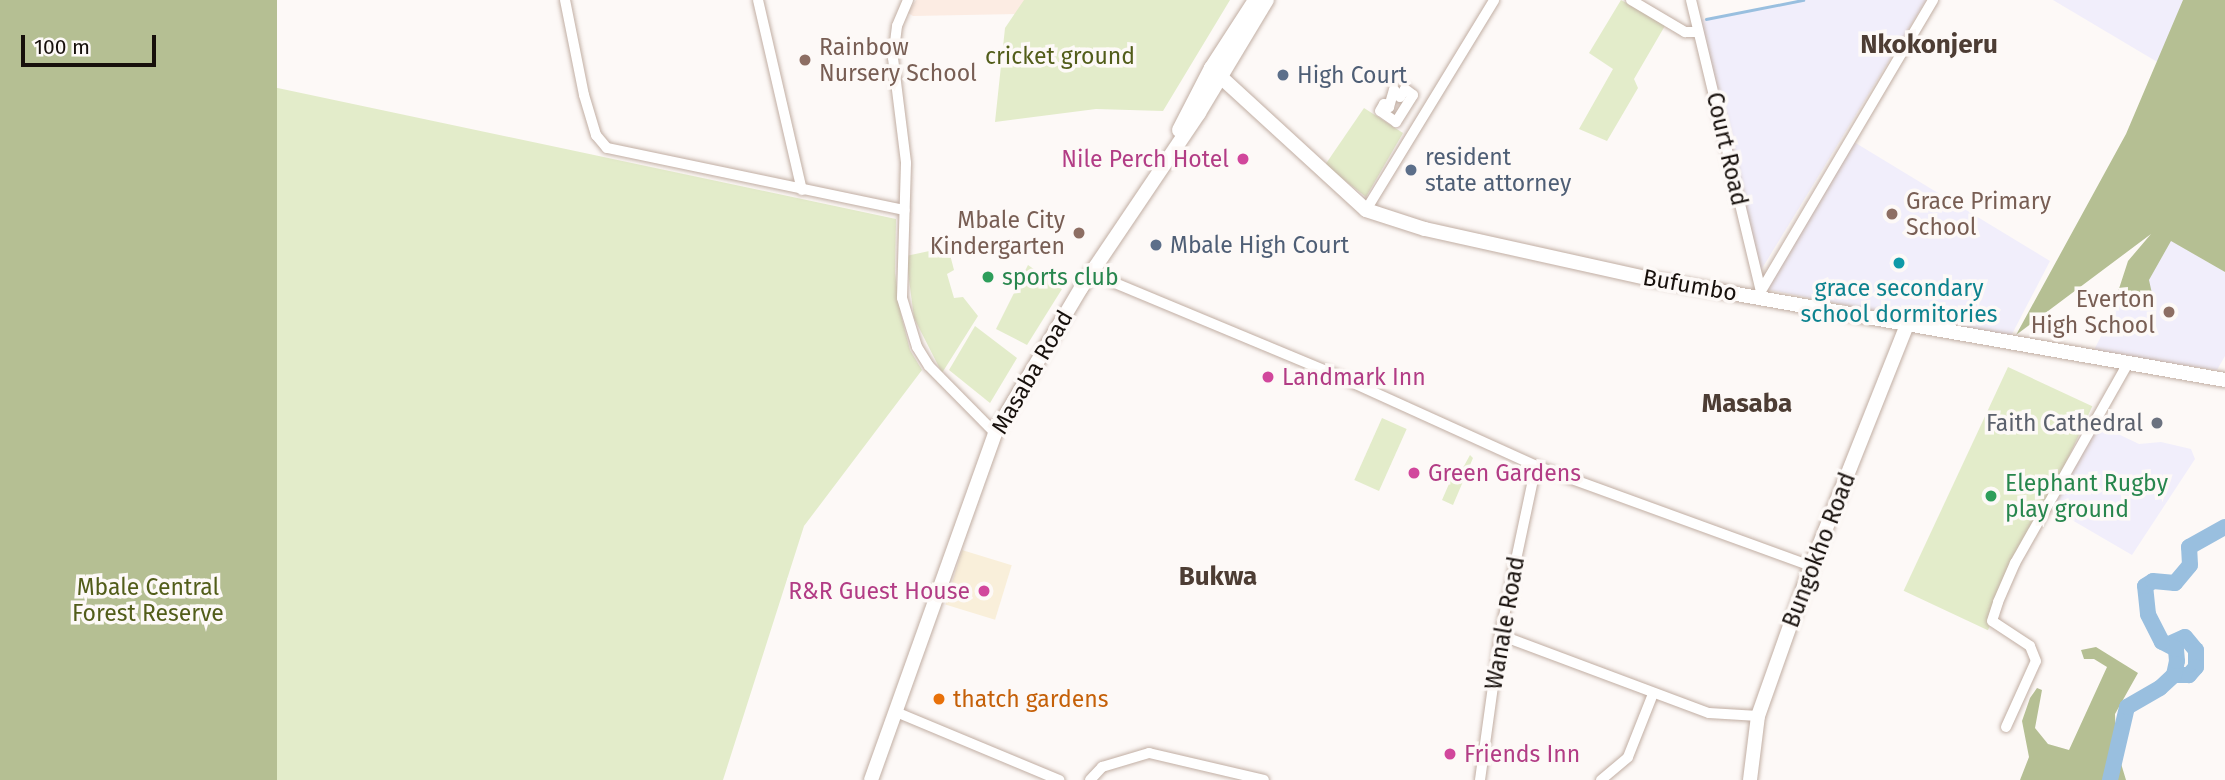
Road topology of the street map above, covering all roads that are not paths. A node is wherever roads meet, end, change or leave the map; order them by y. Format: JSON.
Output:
{"nodes":[{"id":1,"x":565,"y":0,"type":"edge"},
{"id":2,"x":758,"y":0,"type":"edge"},
{"id":3,"x":893,"y":0,"type":"edge"},
{"id":4,"x":1255,"y":0,"type":"edge"},
{"id":5,"x":1267,"y":0,"type":"edge"},
{"id":6,"x":1494,"y":0,"type":"edge"},
{"id":7,"x":1631,"y":0,"type":"edge"},
{"id":8,"x":1691,"y":0,"type":"edge"},
{"id":9,"x":1933,"y":0,"type":"edge"},
{"id":10,"x":906,"y":3,"type":"edge"},
{"id":11,"x":1698,"y":32,"type":"junction"},
{"id":12,"x":1216,"y":72,"type":"junction"},
{"id":13,"x":1380,"y":111,"type":"joint"},
{"id":14,"x":802,"y":190,"type":"junction"},
{"id":15,"x":905,"y":210,"type":"junction"},
{"id":16,"x":1366,"y":210,"type":"junction"},
{"id":17,"x":1091,"y":273,"type":"junction"},
{"id":18,"x":1762,"y":295,"type":"junction"},
{"id":19,"x":1907,"y":325,"type":"junction"},
{"id":20,"x":2127,"y":365,"type":"junction"},
{"id":21,"x":2225,"y":380,"type":"edge"},
{"id":22,"x":995,"y":433,"type":"junction"},
{"id":23,"x":1536,"y":466,"type":"junction"},
{"id":24,"x":1811,"y":566,"type":"junction"},
{"id":25,"x":1500,"y":635,"type":"junction"},
{"id":26,"x":1653,"y":694,"type":"junction"},
{"id":27,"x":896,"y":712,"type":"junction"},
{"id":28,"x":1758,"y":716,"type":"junction"},
{"id":29,"x":2006,"y":727,"type":"dead end"},
{"id":30,"x":871,"y":780,"type":"edge"},
{"id":31,"x":1059,"y":780,"type":"edge"},
{"id":32,"x":1090,"y":780,"type":"edge"},
{"id":33,"x":1265,"y":780,"type":"edge"},
{"id":34,"x":1480,"y":780,"type":"edge"},
{"id":35,"x":1601,"y":780,"type":"edge"},
{"id":36,"x":1750,"y":780,"type":"edge"}],
"edges":[{"from":1,"to":14,"type":"street"},
{"from":2,"to":14,"type":"street"},
{"from":3,"to":10,"type":"street"},
{"from":4,"to":12,"type":"street"},
{"from":5,"to":12,"type":"street"},
{"from":6,"to":16,"type":"street"},
{"from":7,"to":11,"type":"street"},
{"from":8,"to":11,"type":"street","name":"Court Road"},
{"from":9,"to":18,"type":"street"},
{"from":10,"to":15,"type":"street"},
{"from":11,"to":18,"type":"street","name":"Court Road"},
{"from":12,"to":16,"type":"street","name":"Bufumbo"},
{"from":12,"to":17,"type":"street","name":"Masaba Road"},
{"from":13,"to":13,"type":"street"},
{"from":14,"to":15,"type":"street"},
{"from":15,"to":22,"type":"street"},
{"from":16,"to":18,"type":"street","name":"Bufumbo"},
{"from":17,"to":22,"type":"street","name":"Masaba Road"},
{"from":17,"to":23,"type":"street"},
{"from":18,"to":19,"type":"street","name":"Bufumbo"},
{"from":19,"to":20,"type":"street","name":"Bufumbo"},
{"from":19,"to":24,"type":"street","name":"Bungokho Road"},
{"from":20,"to":21,"type":"street","name":"Bufumbo"},
{"from":20,"to":29,"type":"street"},
{"from":22,"to":27,"type":"street","name":"Masaba Road"},
{"from":23,"to":24,"type":"street"},
{"from":23,"to":25,"type":"street","name":"Wanale Road"},
{"from":24,"to":28,"type":"street","name":"Bungokho Road"},
{"from":25,"to":26,"type":"street"},
{"from":25,"to":34,"type":"street","name":"Wanale Road"},
{"from":26,"to":28,"type":"street"},
{"from":26,"to":35,"type":"street"},
{"from":27,"to":30,"type":"street","name":"Masaba Road"},
{"from":27,"to":31,"type":"street"},
{"from":28,"to":36,"type":"street","name":"Bungokho Road"},
{"from":32,"to":33,"type":"street"}]}
